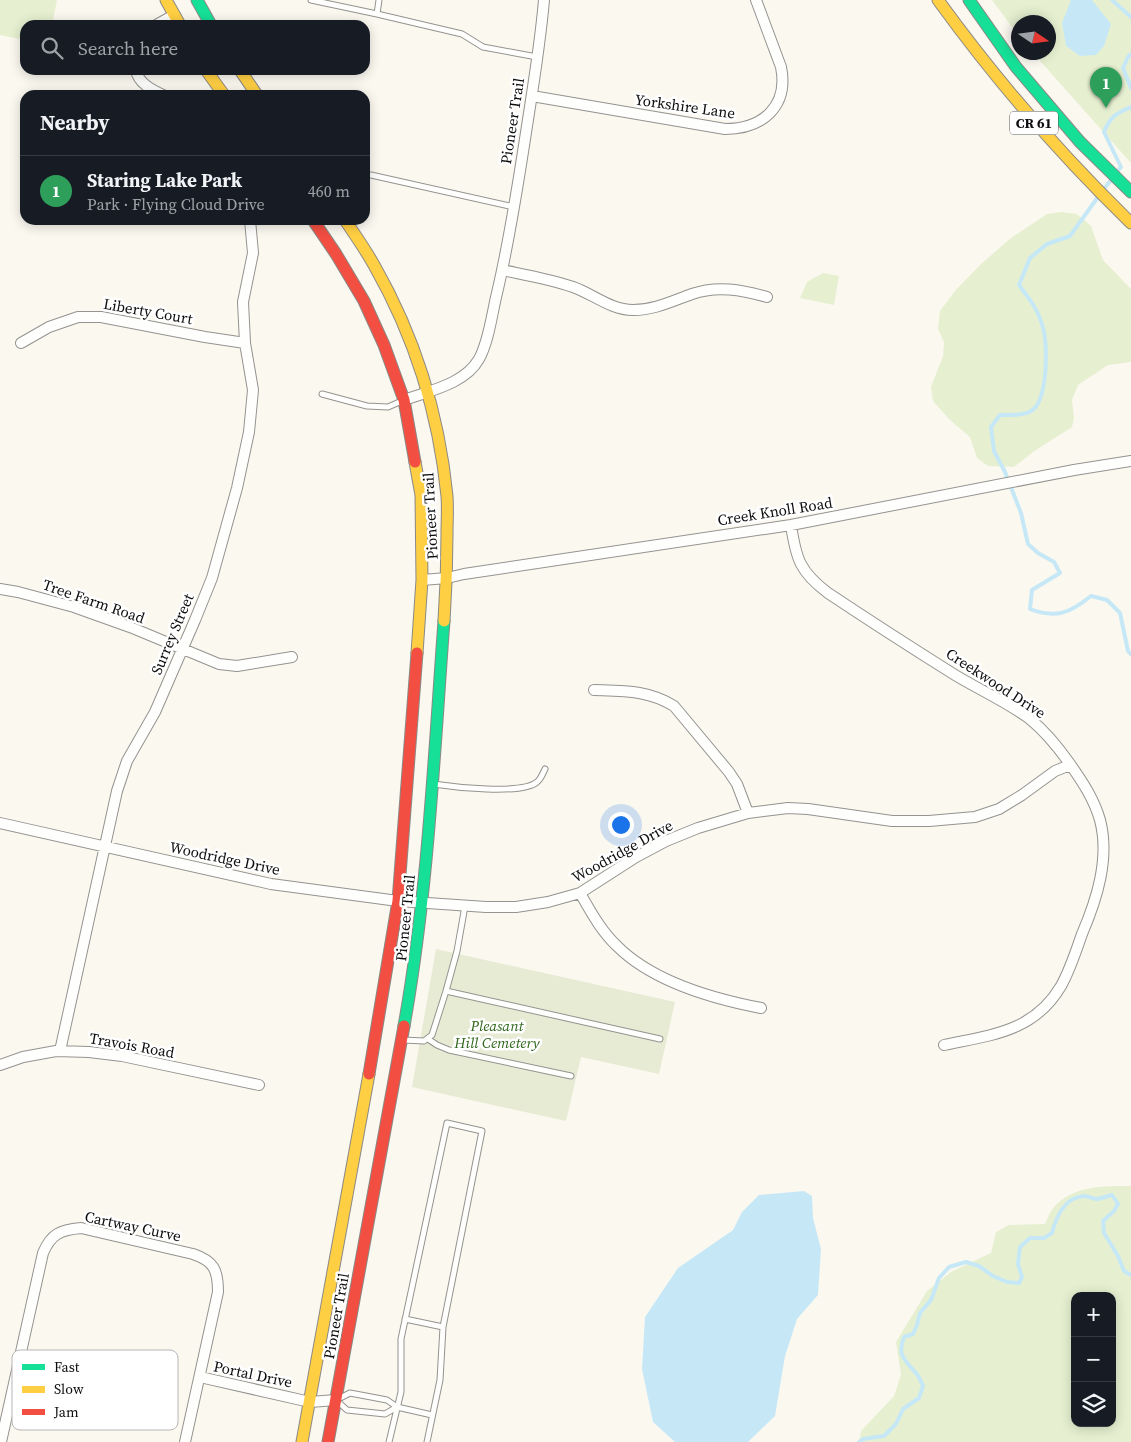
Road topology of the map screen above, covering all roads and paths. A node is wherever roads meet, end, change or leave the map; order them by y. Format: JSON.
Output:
{"nodes":[{"id":1,"x":166,"y":0,"type":"edge"},
{"id":2,"x":197,"y":0,"type":"edge"},
{"id":3,"x":310,"y":0,"type":"edge"},
{"id":4,"x":379,"y":0,"type":"edge"},
{"id":5,"x":544,"y":0,"type":"edge"},
{"id":6,"x":756,"y":0,"type":"edge"},
{"id":7,"x":938,"y":0,"type":"edge"},
{"id":8,"x":969,"y":0,"type":"edge"},
{"id":9,"x":377,"y":14,"type":"junction"},
{"id":10,"x":177,"y":20,"type":"edge"},
{"id":11,"x":208,"y":20,"type":"edge"},
{"id":12,"x":537,"y":57,"type":"junction"},
{"id":13,"x":137,"y":75,"type":"edge"},
{"id":14,"x":210,"y":75,"type":"edge"},
{"id":15,"x":243,"y":75,"type":"edge"},
{"id":16,"x":151,"y":90,"type":"edge"},
{"id":17,"x":220,"y":90,"type":"edge"},
{"id":18,"x":254,"y":90,"type":"edge"},
{"id":19,"x":532,"y":96,"type":"junction"},
{"id":20,"x":371,"y":175,"type":"dead end"},
{"id":21,"x":1131,"y":192,"type":"edge"},
{"id":22,"x":514,"y":208,"type":"junction"},
{"id":23,"x":1131,"y":224,"type":"edge"},
{"id":24,"x":251,"y":225,"type":"edge"},
{"id":25,"x":316,"y":225,"type":"edge"},
{"id":26,"x":348,"y":225,"type":"edge"},
{"id":27,"x":502,"y":270,"type":"junction"},
{"id":28,"x":767,"y":297,"type":"dead end"},
{"id":29,"x":21,"y":343,"type":"dead end"},
{"id":30,"x":245,"y":343,"type":"junction"},
{"id":31,"x":427,"y":392,"type":"junction"},
{"id":32,"x":322,"y":394,"type":"dead end"},
{"id":33,"x":404,"y":400,"type":"junction"},
{"id":34,"x":1131,"y":461,"type":"edge"},
{"id":35,"x":792,"y":525,"type":"junction"},
{"id":36,"x":447,"y":578,"type":"junction"},
{"id":37,"x":422,"y":580,"type":"junction"},
{"id":38,"x":0,"y":589,"type":"edge"},
{"id":39,"x":183,"y":650,"type":"junction"},
{"id":40,"x":292,"y":658,"type":"dead end"},
{"id":41,"x":594,"y":690,"type":"dead end"},
{"id":42,"x":1070,"y":765,"type":"junction"},
{"id":43,"x":545,"y":769,"type":"dead end"},
{"id":44,"x":432,"y":784,"type":"junction"},
{"id":45,"x":748,"y":813,"type":"junction"},
{"id":46,"x":0,"y":824,"type":"edge"},
{"id":47,"x":104,"y":847,"type":"junction"},
{"id":48,"x":580,"y":892,"type":"junction"},
{"id":49,"x":398,"y":901,"type":"junction"},
{"id":50,"x":424,"y":902,"type":"junction"},
{"id":51,"x":465,"y":906,"type":"junction"},
{"id":52,"x":446,"y":991,"type":"junction"},
{"id":53,"x":761,"y":1008,"type":"dead end"},
{"id":54,"x":428,"y":1039,"type":"junction"},
{"id":55,"x":660,"y":1039,"type":"dead end"},
{"id":56,"x":402,"y":1040,"type":"junction"},
{"id":57,"x":944,"y":1045,"type":"dead end"},
{"id":58,"x":60,"y":1051,"type":"junction"},
{"id":59,"x":0,"y":1065,"type":"edge"},
{"id":60,"x":571,"y":1076,"type":"dead end"},
{"id":61,"x":259,"y":1085,"type":"dead end"},
{"id":62,"x":405,"y":1319,"type":"junction"},
{"id":63,"x":443,"y":1327,"type":"junction"},
{"id":64,"x":22,"y":1350,"type":"edge"},
{"id":65,"x":200,"y":1377,"type":"junction"},
{"id":66,"x":12,"y":1393,"type":"edge"},
{"id":67,"x":336,"y":1400,"type":"junction"},
{"id":68,"x":310,"y":1402,"type":"junction"},
{"id":69,"x":397,"y":1407,"type":"junction"},
{"id":70,"x":432,"y":1415,"type":"junction"},
{"id":71,"x":1,"y":1442,"type":"edge"},
{"id":72,"x":185,"y":1442,"type":"edge"},
{"id":73,"x":302,"y":1442,"type":"edge"},
{"id":74,"x":328,"y":1442,"type":"edge"},
{"id":75,"x":389,"y":1442,"type":"edge"},
{"id":76,"x":427,"y":1442,"type":"edge"}],
"edges":[{"from":1,"to":10,"type":"main road"},
{"from":2,"to":11,"type":"main road"},
{"from":3,"to":9,"type":"lane"},
{"from":4,"to":9,"type":"lane"},
{"from":5,"to":12,"type":"street","name":"Pioneer Trail"},
{"from":6,"to":19,"type":"street","name":"Yorkshire Lane"},
{"from":7,"to":23,"type":"main road","number":"CR 61"},
{"from":8,"to":21,"type":"main road","number":"CR 61"},
{"from":9,"to":12,"type":"lane"},
{"from":12,"to":19,"type":"street","name":"Pioneer Trail"},
{"from":13,"to":16,"type":"street"},
{"from":14,"to":17,"type":"main road"},
{"from":15,"to":18,"type":"main road"},
{"from":19,"to":22,"type":"street","name":"Pioneer Trail"},
{"from":20,"to":22,"type":"lane"},
{"from":22,"to":27,"type":"street","name":"Pioneer Trail"},
{"from":24,"to":30,"type":"street","name":"Surrey Street"},
{"from":25,"to":33,"type":"main road","name":"Pioneer Trail"},
{"from":26,"to":31,"type":"main road","name":"Pioneer Trail"},
{"from":27,"to":28,"type":"street"},
{"from":27,"to":31,"type":"street","name":"Pioneer Trail"},
{"from":29,"to":30,"type":"street","name":"Liberty Court"},
{"from":30,"to":39,"type":"street","name":"Surrey Street"},
{"from":31,"to":33,"type":"street","name":"Pioneer Trail"},
{"from":31,"to":36,"type":"main road","name":"Pioneer Trail"},
{"from":32,"to":33,"type":"lane"},
{"from":33,"to":37,"type":"main road","name":"Pioneer Trail"},
{"from":34,"to":35,"type":"street","name":"Creek Knoll Road"},
{"from":35,"to":36,"type":"street","name":"Creek Knoll Road"},
{"from":35,"to":42,"type":"street","name":"Creekwood Drive"},
{"from":36,"to":37,"type":"street","name":"Creek Knoll Road"},
{"from":36,"to":44,"type":"main road","name":"Pioneer Trail"},
{"from":37,"to":49,"type":"main road","name":"Pioneer Trail"},
{"from":38,"to":39,"type":"street","name":"Tree Farm Road"},
{"from":39,"to":40,"type":"street","name":"Tree Farm Road"},
{"from":39,"to":47,"type":"street","name":"Surrey Street"},
{"from":41,"to":45,"type":"street"},
{"from":42,"to":45,"type":"street","name":"Woodridge Drive"},
{"from":42,"to":57,"type":"street","name":"Creekwood Drive"},
{"from":43,"to":44,"type":"lane"},
{"from":44,"to":50,"type":"main road","name":"Pioneer Trail"},
{"from":45,"to":48,"type":"street","name":"Woodridge Drive"},
{"from":46,"to":47,"type":"street","name":"Woodridge Drive"},
{"from":47,"to":49,"type":"street","name":"Woodridge Drive"},
{"from":47,"to":58,"type":"street","name":"Surrey Street"},
{"from":48,"to":51,"type":"street","name":"Woodridge Drive"},
{"from":48,"to":53,"type":"street"},
{"from":49,"to":50,"type":"street","name":"Woodridge Drive"},
{"from":49,"to":68,"type":"main road","name":"Pioneer Trail"},
{"from":50,"to":51,"type":"street","name":"Woodridge Drive"},
{"from":50,"to":56,"type":"main road","name":"Pioneer Trail"},
{"from":51,"to":52,"type":"lane"},
{"from":52,"to":54,"type":"lane"},
{"from":52,"to":55,"type":"lane"},
{"from":54,"to":56,"type":"lane"},
{"from":54,"to":60,"type":"lane"},
{"from":56,"to":67,"type":"main road","name":"Pioneer Trail"},
{"from":58,"to":59,"type":"street","name":"Travois Road"},
{"from":58,"to":61,"type":"street","name":"Travois Road"},
{"from":62,"to":63,"type":"lane"},
{"from":62,"to":63,"type":"lane"},
{"from":62,"to":69,"type":"lane"},
{"from":63,"to":70,"type":"lane"},
{"from":64,"to":65,"type":"street","name":"Cartway Curve"},
{"from":65,"to":68,"type":"street","name":"Portal Drive"},
{"from":65,"to":72,"type":"street","name":"Portal Drive"},
{"from":66,"to":71,"type":"street","name":"Cartway Curve"},
{"from":67,"to":68,"type":"street","name":"Portal Drive"},
{"from":67,"to":69,"type":"lane"},
{"from":67,"to":69,"type":"lane"},
{"from":67,"to":74,"type":"main road","name":"Pioneer Trail"},
{"from":68,"to":73,"type":"main road","name":"Pioneer Trail"},
{"from":69,"to":70,"type":"lane"},
{"from":69,"to":75,"type":"lane"},
{"from":70,"to":76,"type":"lane"}]}
